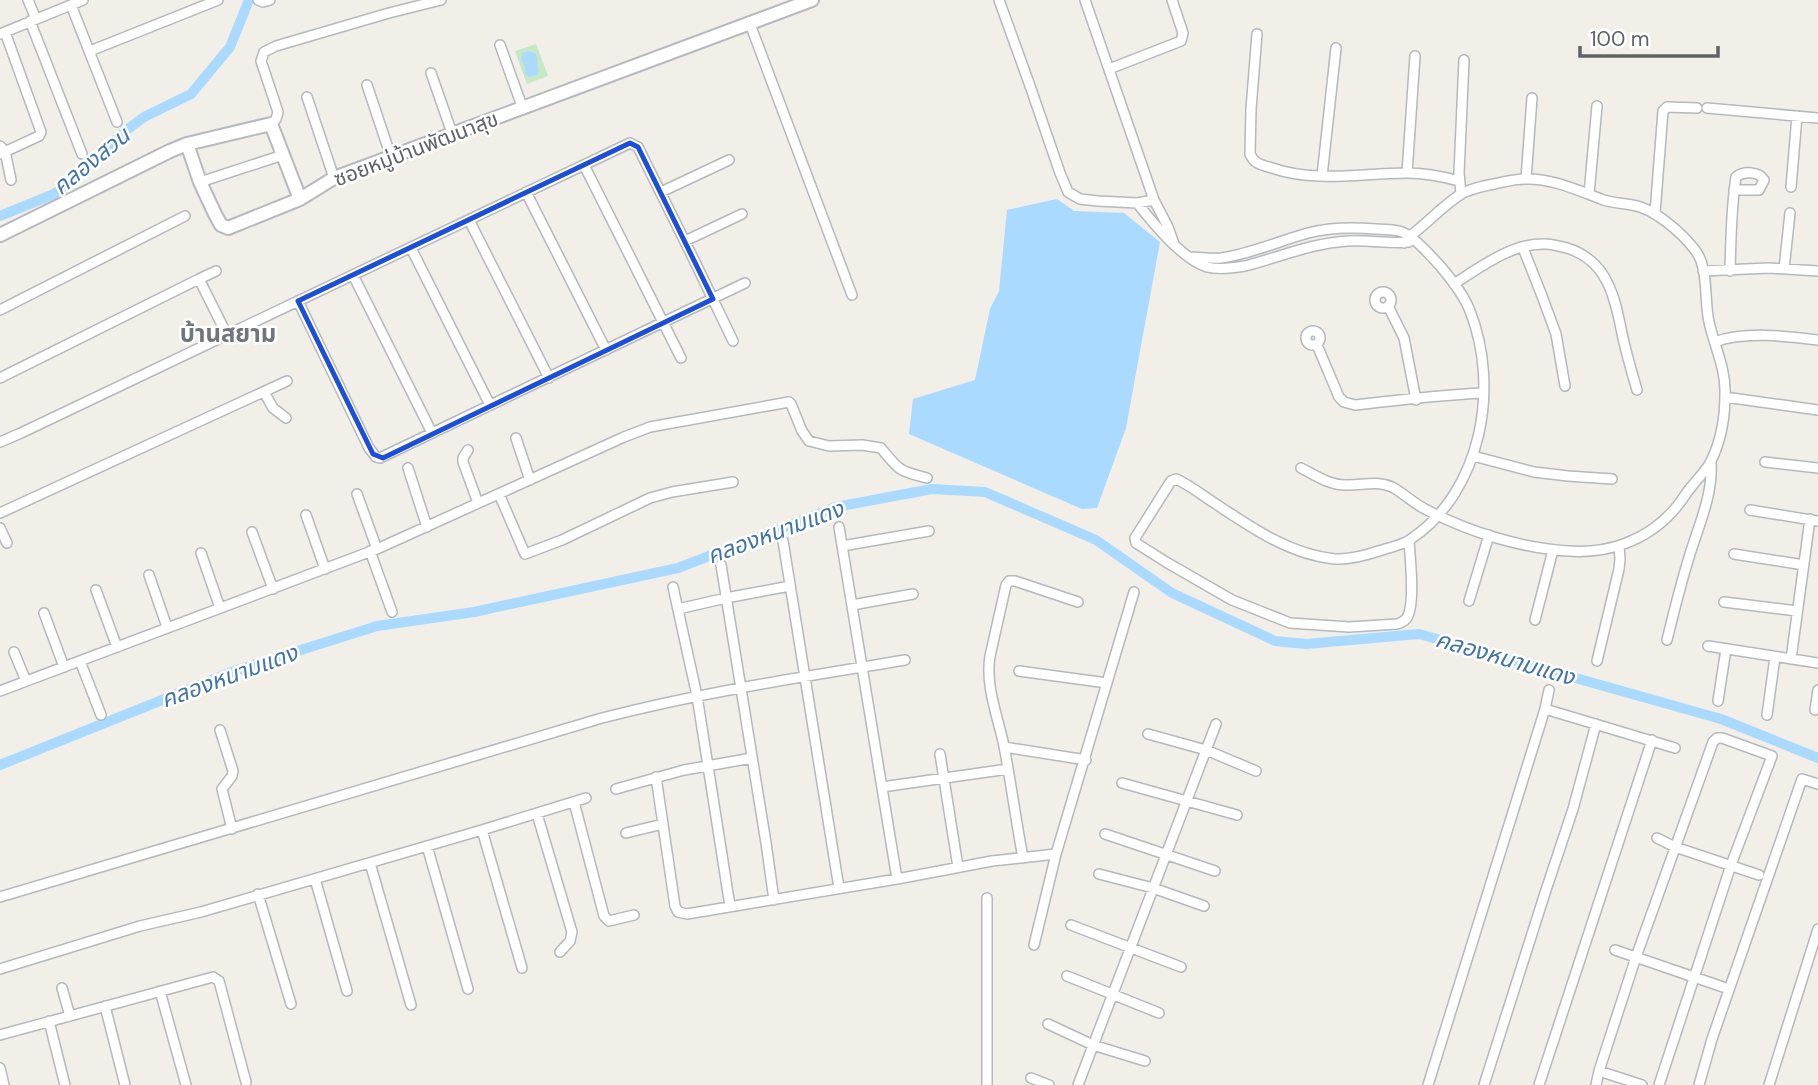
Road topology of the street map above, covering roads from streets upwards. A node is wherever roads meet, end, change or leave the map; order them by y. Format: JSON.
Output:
{"nodes":[{"id":1,"x":27,"y":0,"type":"edge"},
{"id":2,"x":218,"y":0,"type":"edge"},
{"id":3,"x":270,"y":0,"type":"edge"},
{"id":4,"x":441,"y":0,"type":"edge"},
{"id":5,"x":812,"y":0,"type":"edge"},
{"id":6,"x":999,"y":0,"type":"edge"},
{"id":7,"x":1085,"y":0,"type":"edge"},
{"id":8,"x":1172,"y":0,"type":"edge"},
{"id":9,"x":259,"y":1,"type":"edge"},
{"id":10,"x":77,"y":2,"type":"edge"},
{"id":11,"x":196,"y":4,"type":"edge"},
{"id":12,"x":33,"y":20,"type":"junction"},
{"id":13,"x":750,"y":24,"type":"junction"},
{"id":14,"x":2,"y":33,"type":"edge"},
{"id":15,"x":1256,"y":34,"type":"dead end"},
{"id":16,"x":500,"y":45,"type":"dead end"},
{"id":17,"x":1336,"y":48,"type":"dead end"},
{"id":18,"x":90,"y":51,"type":"junction"},
{"id":19,"x":1415,"y":56,"type":"dead end"},
{"id":20,"x":1464,"y":60,"type":"dead end"},
{"id":21,"x":1109,"y":69,"type":"junction"},
{"id":22,"x":431,"y":73,"type":"dead end"},
{"id":23,"x":367,"y":85,"type":"dead end"},
{"id":24,"x":307,"y":97,"type":"dead end"},
{"id":25,"x":1532,"y":99,"type":"dead end"},
{"id":26,"x":1597,"y":106,"type":"dead end"},
{"id":27,"x":523,"y":108,"type":"junction"},
{"id":28,"x":1697,"y":108,"type":"dead end"},
{"id":29,"x":1707,"y":108,"type":"dead end"},
{"id":30,"x":1797,"y":116,"type":"junction"},
{"id":31,"x":1818,"y":118,"type":"edge"},
{"id":32,"x":117,"y":122,"type":"dead end"},
{"id":33,"x":271,"y":124,"type":"junction"},
{"id":34,"x":452,"y":134,"type":"junction"},
{"id":35,"x":187,"y":144,"type":"junction"},
{"id":36,"x":2,"y":151,"type":"edge"},
{"id":37,"x":82,"y":154,"type":"dead end"},
{"id":38,"x":283,"y":155,"type":"junction"},
{"id":39,"x":391,"y":156,"type":"junction"},
{"id":40,"x":729,"y":160,"type":"dead end"},
{"id":41,"x":584,"y":165,"type":"junction"},
{"id":42,"x":1407,"y":173,"type":"junction"},
{"id":43,"x":1322,"y":176,"type":"junction"},
{"id":44,"x":334,"y":178,"type":"junction"},
{"id":45,"x":1526,"y":179,"type":"junction"},
{"id":46,"x":11,"y":180,"type":"dead end"},
{"id":47,"x":1459,"y":181,"type":"junction"},
{"id":48,"x":200,"y":182,"type":"junction"},
{"id":49,"x":1791,"y":187,"type":"dead end"},
{"id":50,"x":1734,"y":190,"type":"dead end"},
{"id":51,"x":526,"y":192,"type":"junction"},
{"id":52,"x":661,"y":192,"type":"junction"},
{"id":53,"x":1461,"y":194,"type":"junction"},
{"id":54,"x":1589,"y":194,"type":"junction"},
{"id":55,"x":300,"y":199,"type":"junction"},
{"id":56,"x":1154,"y":200,"type":"junction"},
{"id":57,"x":1137,"y":203,"type":"junction"},
{"id":58,"x":1655,"y":213,"type":"junction"},
{"id":59,"x":1790,"y":213,"type":"dead end"},
{"id":60,"x":742,"y":214,"type":"dead end"},
{"id":61,"x":185,"y":216,"type":"dead end"},
{"id":62,"x":469,"y":220,"type":"junction"},
{"id":63,"x":0,"y":235,"type":"edge"},
{"id":64,"x":685,"y":241,"type":"junction"},
{"id":65,"x":1412,"y":242,"type":"junction"},
{"id":66,"x":1174,"y":244,"type":"junction"},
{"id":67,"x":411,"y":248,"type":"junction"},
{"id":68,"x":1522,"y":248,"type":"junction"},
{"id":69,"x":1190,"y":257,"type":"junction"},
{"id":70,"x":1784,"y":269,"type":"junction"},
{"id":71,"x":216,"y":271,"type":"dead end"},
{"id":72,"x":1703,"y":271,"type":"junction"},
{"id":73,"x":1730,"y":271,"type":"junction"},
{"id":74,"x":1818,"y":271,"type":"edge"},
{"id":75,"x":353,"y":275,"type":"junction"},
{"id":76,"x":199,"y":279,"type":"junction"},
{"id":77,"x":745,"y":283,"type":"dead end"},
{"id":78,"x":1454,"y":284,"type":"junction"},
{"id":79,"x":852,"y":295,"type":"dead end"},
{"id":80,"x":713,"y":299,"type":"junction"},
{"id":81,"x":298,"y":301,"type":"junction"},
{"id":82,"x":1388,"y":306,"type":"dead end"},
{"id":83,"x":0,"y":310,"type":"edge"},
{"id":84,"x":664,"y":322,"type":"junction"},
{"id":85,"x":226,"y":335,"type":"junction"},
{"id":86,"x":1818,"y":340,"type":"edge"},
{"id":87,"x":733,"y":341,"type":"dead end"},
{"id":88,"x":1715,"y":342,"type":"junction"},
{"id":89,"x":1317,"y":345,"type":"dead end"},
{"id":90,"x":606,"y":350,"type":"junction"},
{"id":91,"x":681,"y":358,"type":"dead end"},
{"id":92,"x":0,"y":378,"type":"edge"},
{"id":93,"x":549,"y":378,"type":"junction"},
{"id":94,"x":287,"y":381,"type":"dead end"},
{"id":95,"x":1565,"y":386,"type":"dead end"},
{"id":96,"x":1637,"y":390,"type":"dead end"},
{"id":97,"x":264,"y":391,"type":"junction"},
{"id":98,"x":1483,"y":393,"type":"junction"},
{"id":99,"x":1725,"y":397,"type":"junction"},
{"id":100,"x":1416,"y":400,"type":"junction"},
{"id":101,"x":490,"y":405,"type":"junction"},
{"id":102,"x":1818,"y":410,"type":"edge"},
{"id":103,"x":286,"y":418,"type":"dead end"},
{"id":104,"x":432,"y":433,"type":"junction"},
{"id":105,"x":516,"y":438,"type":"dead end"},
{"id":106,"x":0,"y":442,"type":"edge"},
{"id":107,"x":468,"y":450,"type":"dead end"},
{"id":108,"x":1472,"y":456,"type":"junction"},
{"id":109,"x":1710,"y":462,"type":"junction"},
{"id":110,"x":1765,"y":462,"type":"dead end"},
{"id":111,"x":408,"y":468,"type":"dead end"},
{"id":112,"x":1301,"y":468,"type":"dead end"},
{"id":113,"x":1818,"y":468,"type":"edge"},
{"id":114,"x":927,"y":478,"type":"dead end"},
{"id":115,"x":1612,"y":479,"type":"dead end"},
{"id":116,"x":530,"y":480,"type":"junction"},
{"id":117,"x":733,"y":482,"type":"dead end"},
{"id":118,"x":357,"y":494,"type":"dead end"},
{"id":119,"x":499,"y":494,"type":"junction"},
{"id":120,"x":478,"y":503,"type":"junction"},
{"id":121,"x":1750,"y":510,"type":"dead end"},
{"id":122,"x":0,"y":513,"type":"edge"},
{"id":123,"x":306,"y":515,"type":"dead end"},
{"id":124,"x":1439,"y":515,"type":"junction"},
{"id":125,"x":1814,"y":520,"type":"edge"},
{"id":126,"x":427,"y":527,"type":"junction"},
{"id":127,"x":839,"y":527,"type":"dead end"},
{"id":128,"x":0,"y":528,"type":"edge"},
{"id":129,"x":929,"y":531,"type":"dead end"},
{"id":130,"x":252,"y":532,"type":"dead end"},
{"id":131,"x":1489,"y":535,"type":"junction"},
{"id":132,"x":783,"y":541,"type":"dead end"},
{"id":133,"x":1409,"y":541,"type":"junction"},
{"id":134,"x":7,"y":542,"type":"dead end"},
{"id":135,"x":842,"y":546,"type":"junction"},
{"id":136,"x":1619,"y":546,"type":"junction"},
{"id":137,"x":374,"y":550,"type":"junction"},
{"id":138,"x":1553,"y":550,"type":"junction"},
{"id":139,"x":201,"y":553,"type":"dead end"},
{"id":140,"x":1734,"y":554,"type":"dead end"},
{"id":141,"x":721,"y":565,"type":"dead end"},
{"id":142,"x":1804,"y":565,"type":"junction"},
{"id":143,"x":324,"y":569,"type":"junction"},
{"id":144,"x":149,"y":575,"type":"dead end"},
{"id":145,"x":790,"y":586,"type":"junction"},
{"id":146,"x":673,"y":587,"type":"dead end"},
{"id":147,"x":273,"y":589,"type":"junction"},
{"id":148,"x":96,"y":590,"type":"dead end"},
{"id":149,"x":1134,"y":592,"type":"dead end"},
{"id":150,"x":913,"y":594,"type":"dead end"},
{"id":151,"x":726,"y":598,"type":"junction"},
{"id":152,"x":1469,"y":601,"type":"dead end"},
{"id":153,"x":1078,"y":602,"type":"dead end"},
{"id":154,"x":1724,"y":602,"type":"dead end"},
{"id":155,"x":852,"y":605,"type":"junction"},
{"id":156,"x":220,"y":608,"type":"junction"},
{"id":157,"x":678,"y":609,"type":"junction"},
{"id":158,"x":1797,"y":611,"type":"junction"},
{"id":159,"x":392,"y":612,"type":"dead end"},
{"id":160,"x":44,"y":613,"type":"dead end"},
{"id":161,"x":1535,"y":620,"type":"dead end"},
{"id":162,"x":167,"y":627,"type":"junction"},
{"id":163,"x":1667,"y":640,"type":"dead end"},
{"id":164,"x":1708,"y":646,"type":"dead end"},
{"id":165,"x":117,"y":647,"type":"junction"},
{"id":166,"x":1726,"y":649,"type":"junction"},
{"id":167,"x":14,"y":652,"type":"dead end"},
{"id":168,"x":1775,"y":657,"type":"junction"},
{"id":169,"x":1791,"y":659,"type":"junction"},
{"id":170,"x":905,"y":660,"type":"dead end"},
{"id":171,"x":80,"y":661,"type":"junction"},
{"id":172,"x":1597,"y":661,"type":"dead end"},
{"id":173,"x":1818,"y":663,"type":"edge"},
{"id":174,"x":64,"y":667,"type":"junction"},
{"id":175,"x":862,"y":667,"type":"junction"},
{"id":176,"x":1019,"y":671,"type":"dead end"},
{"id":177,"x":805,"y":676,"type":"junction"},
{"id":178,"x":26,"y":681,"type":"junction"},
{"id":179,"x":1107,"y":683,"type":"junction"},
{"id":180,"x":740,"y":687,"type":"junction"},
{"id":181,"x":1549,"y":690,"type":"dead end"},
{"id":182,"x":1818,"y":690,"type":"edge"},
{"id":183,"x":0,"y":691,"type":"edge"},
{"id":184,"x":697,"y":696,"type":"junction"},
{"id":185,"x":1718,"y":701,"type":"dead end"},
{"id":186,"x":1545,"y":709,"type":"junction"},
{"id":187,"x":1815,"y":710,"type":"dead end"},
{"id":188,"x":101,"y":715,"type":"dead end"},
{"id":189,"x":1767,"y":715,"type":"dead end"},
{"id":190,"x":1216,"y":724,"type":"dead end"},
{"id":191,"x":1596,"y":724,"type":"junction"},
{"id":192,"x":220,"y":730,"type":"dead end"},
{"id":193,"x":1148,"y":734,"type":"dead end"},
{"id":194,"x":1652,"y":740,"type":"junction"},
{"id":195,"x":1004,"y":747,"type":"junction"},
{"id":196,"x":1675,"y":748,"type":"dead end"},
{"id":197,"x":1206,"y":750,"type":"junction"},
{"id":198,"x":940,"y":754,"type":"dead end"},
{"id":199,"x":752,"y":758,"type":"junction"},
{"id":200,"x":1086,"y":760,"type":"junction"},
{"id":201,"x":708,"y":767,"type":"junction"},
{"id":202,"x":1008,"y":769,"type":"junction"},
{"id":203,"x":1256,"y":771,"type":"dead end"},
{"id":204,"x":656,"y":777,"type":"junction"},
{"id":205,"x":943,"y":779,"type":"junction"},
{"id":206,"x":1122,"y":783,"type":"dead end"},
{"id":207,"x":1818,"y":784,"type":"edge"},
{"id":208,"x":882,"y":788,"type":"junction"},
{"id":209,"x":615,"y":789,"type":"dead end"},
{"id":210,"x":586,"y":798,"type":"dead end"},
{"id":211,"x":1187,"y":800,"type":"junction"},
{"id":212,"x":573,"y":802,"type":"junction"},
{"id":213,"x":537,"y":814,"type":"junction"},
{"id":214,"x":1237,"y":815,"type":"dead end"},
{"id":215,"x":663,"y":824,"type":"junction"},
{"id":216,"x":232,"y":829,"type":"junction"},
{"id":217,"x":482,"y":830,"type":"junction"},
{"id":218,"x":626,"y":832,"type":"dead end"},
{"id":219,"x":1105,"y":834,"type":"dead end"},
{"id":220,"x":1657,"y":838,"type":"dead end"},
{"id":221,"x":427,"y":846,"type":"junction"},
{"id":222,"x":1675,"y":846,"type":"junction"},
{"id":223,"x":1056,"y":855,"type":"junction"},
{"id":224,"x":1166,"y":856,"type":"junction"},
{"id":225,"x":1023,"y":858,"type":"junction"},
{"id":226,"x":370,"y":863,"type":"junction"},
{"id":227,"x":1731,"y":865,"type":"junction"},
{"id":228,"x":958,"y":867,"type":"junction"},
{"id":229,"x":1215,"y":871,"type":"dead end"},
{"id":230,"x":1099,"y":874,"type":"dead end"},
{"id":231,"x":1759,"y":876,"type":"dead end"},
{"id":232,"x":315,"y":878,"type":"junction"},
{"id":233,"x":897,"y":879,"type":"junction"},
{"id":234,"x":839,"y":888,"type":"junction"},
{"id":235,"x":1153,"y":888,"type":"junction"},
{"id":236,"x":258,"y":894,"type":"junction"},
{"id":237,"x":0,"y":897,"type":"edge"},
{"id":238,"x":987,"y":898,"type":"dead end"},
{"id":239,"x":774,"y":900,"type":"junction"},
{"id":240,"x":730,"y":906,"type":"junction"},
{"id":241,"x":1204,"y":906,"type":"dead end"},
{"id":242,"x":635,"y":915,"type":"dead end"},
{"id":243,"x":1071,"y":925,"type":"dead end"},
{"id":244,"x":1818,"y":929,"type":"edge"},
{"id":245,"x":1034,"y":945,"type":"dead end"},
{"id":246,"x":1130,"y":948,"type":"junction"},
{"id":247,"x":1615,"y":950,"type":"dead end"},
{"id":248,"x":560,"y":952,"type":"dead end"},
{"id":249,"x":1636,"y":957,"type":"junction"},
{"id":250,"x":1181,"y":967,"type":"dead end"},
{"id":251,"x":522,"y":968,"type":"dead end"},
{"id":252,"x":0,"y":969,"type":"edge"},
{"id":253,"x":1067,"y":976,"type":"dead end"},
{"id":254,"x":1694,"y":978,"type":"junction"},
{"id":255,"x":1723,"y":987,"type":"dead end"},
{"id":256,"x":62,"y":988,"type":"dead end"},
{"id":257,"x":468,"y":989,"type":"dead end"},
{"id":258,"x":160,"y":991,"type":"junction"},
{"id":259,"x":347,"y":992,"type":"dead end"},
{"id":260,"x":1112,"y":995,"type":"junction"},
{"id":261,"x":290,"y":1004,"type":"dead end"},
{"id":262,"x":411,"y":1005,"type":"dead end"},
{"id":263,"x":105,"y":1006,"type":"junction"},
{"id":264,"x":1159,"y":1013,"type":"dead end"},
{"id":265,"x":69,"y":1016,"type":"junction"},
{"id":266,"x":49,"y":1021,"type":"junction"},
{"id":267,"x":1048,"y":1024,"type":"dead end"},
{"id":268,"x":0,"y":1035,"type":"edge"},
{"id":269,"x":1093,"y":1045,"type":"junction"},
{"id":270,"x":1145,"y":1061,"type":"dead end"},
{"id":271,"x":0,"y":1068,"type":"edge"},
{"id":272,"x":1599,"y":1071,"type":"junction"},
{"id":273,"x":1031,"y":1079,"type":"dead end"},
{"id":274,"x":246,"y":1082,"type":"dead end"},
{"id":275,"x":4,"y":1085,"type":"edge"},
{"id":276,"x":65,"y":1085,"type":"edge"},
{"id":277,"x":125,"y":1085,"type":"edge"},
{"id":278,"x":186,"y":1085,"type":"edge"},
{"id":279,"x":987,"y":1085,"type":"edge"},
{"id":280,"x":1049,"y":1085,"type":"edge"},
{"id":281,"x":1078,"y":1085,"type":"edge"},
{"id":282,"x":1429,"y":1085,"type":"edge"},
{"id":283,"x":1485,"y":1085,"type":"edge"},
{"id":284,"x":1539,"y":1085,"type":"edge"},
{"id":285,"x":1597,"y":1085,"type":"edge"},
{"id":286,"x":1642,"y":1085,"type":"edge"},
{"id":287,"x":1659,"y":1085,"type":"edge"},
{"id":288,"x":1699,"y":1085,"type":"edge"},
{"id":289,"x":1769,"y":1085,"type":"edge"}],
"edges":[{"from":1,"to":12,"type":"street"},
{"from":2,"to":11,"type":"street"},
{"from":3,"to":9,"type":"street"},
{"from":4,"to":33,"type":"street"},
{"from":5,"to":13,"type":"street","name":"ซอยหมู่บ้านพัฒนาสุข"},
{"from":6,"to":57,"type":"street"},
{"from":7,"to":21,"type":"street"},
{"from":8,"to":21,"type":"street"},
{"from":10,"to":12,"type":"street"},
{"from":10,"to":18,"type":"street"},
{"from":11,"to":18,"type":"street"},
{"from":12,"to":14,"type":"street"},
{"from":12,"to":37,"type":"street"},
{"from":13,"to":27,"type":"street","name":"ซอยหมู่บ้านพัฒนาสุข"},
{"from":13,"to":79,"type":"street"},
{"from":14,"to":36,"type":"street"},
{"from":15,"to":43,"type":"street"},
{"from":16,"to":27,"type":"street"},
{"from":17,"to":43,"type":"street"},
{"from":18,"to":32,"type":"street"},
{"from":19,"to":42,"type":"street"},
{"from":20,"to":47,"type":"street"},
{"from":21,"to":56,"type":"street"},
{"from":22,"to":34,"type":"street"},
{"from":23,"to":39,"type":"street"},
{"from":24,"to":44,"type":"street"},
{"from":25,"to":45,"type":"street"},
{"from":26,"to":54,"type":"street"},
{"from":27,"to":34,"type":"street","name":"ซอยหมู่บ้านพัฒนาสุข"},
{"from":28,"to":58,"type":"street"},
{"from":29,"to":30,"type":"street"},
{"from":30,"to":31,"type":"street"},
{"from":30,"to":49,"type":"street"},
{"from":33,"to":35,"type":"street"},
{"from":33,"to":38,"type":"street"},
{"from":34,"to":39,"type":"street","name":"ซอยหมู่บ้านพัฒนาสุข"},
{"from":35,"to":48,"type":"street","name":"ซอยหมู่บ้านพัฒนาสุข"},
{"from":35,"to":63,"type":"street"},
{"from":36,"to":46,"type":"street"},
{"from":38,"to":48,"type":"street"},
{"from":38,"to":55,"type":"street"},
{"from":39,"to":44,"type":"street","name":"ซอยหมู่บ้านพัฒนาสุข"},
{"from":40,"to":52,"type":"street"},
{"from":41,"to":51,"type":"street"},
{"from":41,"to":52,"type":"street"},
{"from":41,"to":84,"type":"street"},
{"from":42,"to":43,"type":"street"},
{"from":42,"to":47,"type":"street"},
{"from":44,"to":55,"type":"street","name":"ซอยหมู่บ้านพัฒนาสุข"},
{"from":45,"to":53,"type":"street"},
{"from":45,"to":54,"type":"street"},
{"from":47,"to":53,"type":"street"},
{"from":48,"to":55,"type":"street","name":"ซอยหมู่บ้านพัฒนาสุข"},
{"from":50,"to":73,"type":"street"},
{"from":51,"to":62,"type":"street"},
{"from":51,"to":90,"type":"street"},
{"from":52,"to":64,"type":"street"},
{"from":53,"to":65,"type":"street"},
{"from":54,"to":58,"type":"street"},
{"from":56,"to":57,"type":"street"},
{"from":56,"to":66,"type":"street"},
{"from":57,"to":66,"type":"street"},
{"from":58,"to":72,"type":"street"},
{"from":59,"to":70,"type":"street"},
{"from":60,"to":64,"type":"street"},
{"from":61,"to":83,"type":"street"},
{"from":62,"to":67,"type":"street"},
{"from":62,"to":93,"type":"street"},
{"from":64,"to":80,"type":"street"},
{"from":65,"to":69,"type":"street"},
{"from":65,"to":69,"type":"street"},
{"from":65,"to":78,"type":"street"},
{"from":66,"to":69,"type":"street"},
{"from":67,"to":75,"type":"street"},
{"from":67,"to":101,"type":"street"},
{"from":68,"to":78,"type":"street"},
{"from":68,"to":95,"type":"street"},
{"from":68,"to":96,"type":"street"},
{"from":70,"to":73,"type":"street"},
{"from":70,"to":74,"type":"street"},
{"from":71,"to":76,"type":"street"},
{"from":72,"to":73,"type":"street"},
{"from":72,"to":88,"type":"street"},
{"from":75,"to":81,"type":"street"},
{"from":75,"to":104,"type":"street"},
{"from":76,"to":85,"type":"street"},
{"from":76,"to":92,"type":"street"},
{"from":77,"to":80,"type":"street"},
{"from":78,"to":98,"type":"street"},
{"from":80,"to":84,"type":"street"},
{"from":80,"to":87,"type":"street"},
{"from":81,"to":85,"type":"street"},
{"from":81,"to":104,"type":"street"},
{"from":82,"to":100,"type":"street"},
{"from":84,"to":90,"type":"street"},
{"from":84,"to":91,"type":"street"},
{"from":85,"to":106,"type":"street"},
{"from":86,"to":88,"type":"street"},
{"from":88,"to":99,"type":"street"},
{"from":89,"to":100,"type":"street"},
{"from":90,"to":93,"type":"street"},
{"from":93,"to":101,"type":"street"},
{"from":94,"to":97,"type":"street"},
{"from":97,"to":103,"type":"street"},
{"from":97,"to":122,"type":"street"},
{"from":98,"to":100,"type":"street"},
{"from":98,"to":108,"type":"street"},
{"from":99,"to":102,"type":"street"},
{"from":99,"to":109,"type":"street"},
{"from":101,"to":104,"type":"street"},
{"from":105,"to":116,"type":"street"},
{"from":107,"to":120,"type":"street"},
{"from":108,"to":115,"type":"street"},
{"from":108,"to":124,"type":"street"},
{"from":109,"to":136,"type":"street"},
{"from":109,"to":163,"type":"street"},
{"from":110,"to":113,"type":"street"},
{"from":111,"to":126,"type":"street"},
{"from":112,"to":124,"type":"street"},
{"from":114,"to":116,"type":"street"},
{"from":116,"to":119,"type":"street"},
{"from":117,"to":119,"type":"street"},
{"from":118,"to":137,"type":"street"},
{"from":119,"to":120,"type":"street"},
{"from":120,"to":126,"type":"street"},
{"from":121,"to":125,"type":"street"},
{"from":123,"to":143,"type":"street"},
{"from":124,"to":131,"type":"street"},
{"from":124,"to":133,"type":"street"},
{"from":125,"to":142,"type":"street"},
{"from":126,"to":137,"type":"street"},
{"from":127,"to":135,"type":"street"},
{"from":128,"to":134,"type":"street"},
{"from":129,"to":135,"type":"street"},
{"from":130,"to":147,"type":"street"},
{"from":131,"to":138,"type":"street"},
{"from":131,"to":152,"type":"street"},
{"from":132,"to":145,"type":"street"},
{"from":133,"to":133,"type":"street"},
{"from":135,"to":155,"type":"street"},
{"from":136,"to":138,"type":"street"},
{"from":136,"to":172,"type":"street"},
{"from":137,"to":143,"type":"street"},
{"from":137,"to":159,"type":"street"},
{"from":138,"to":161,"type":"street"},
{"from":139,"to":156,"type":"street"},
{"from":140,"to":142,"type":"street"},
{"from":141,"to":151,"type":"street"},
{"from":142,"to":158,"type":"street"},
{"from":143,"to":147,"type":"street"},
{"from":144,"to":162,"type":"street"},
{"from":145,"to":151,"type":"street"},
{"from":145,"to":177,"type":"street"},
{"from":146,"to":157,"type":"street"},
{"from":147,"to":156,"type":"street"},
{"from":148,"to":165,"type":"street"},
{"from":149,"to":179,"type":"street"},
{"from":150,"to":155,"type":"street"},
{"from":151,"to":157,"type":"street"},
{"from":151,"to":180,"type":"street"},
{"from":153,"to":195,"type":"street"},
{"from":154,"to":158,"type":"street"},
{"from":155,"to":175,"type":"street"},
{"from":156,"to":162,"type":"street"},
{"from":157,"to":184,"type":"street"},
{"from":158,"to":169,"type":"street"},
{"from":160,"to":174,"type":"street"},
{"from":162,"to":165,"type":"street"},
{"from":164,"to":166,"type":"street"},
{"from":165,"to":171,"type":"street"},
{"from":166,"to":168,"type":"street"},
{"from":166,"to":185,"type":"street"},
{"from":167,"to":178,"type":"street"},
{"from":168,"to":169,"type":"street"},
{"from":168,"to":189,"type":"street"},
{"from":169,"to":173,"type":"street"},
{"from":170,"to":175,"type":"street"},
{"from":171,"to":174,"type":"street"},
{"from":171,"to":188,"type":"street"},
{"from":174,"to":178,"type":"street"},
{"from":175,"to":177,"type":"street"},
{"from":175,"to":208,"type":"street"},
{"from":176,"to":179,"type":"street"},
{"from":177,"to":180,"type":"street"},
{"from":177,"to":234,"type":"street"},
{"from":178,"to":183,"type":"street"},
{"from":179,"to":200,"type":"street"},
{"from":180,"to":184,"type":"street"},
{"from":180,"to":199,"type":"street"},
{"from":181,"to":186,"type":"street"},
{"from":182,"to":187,"type":"street"},
{"from":184,"to":201,"type":"street"},
{"from":184,"to":216,"type":"street"},
{"from":186,"to":191,"type":"street"},
{"from":186,"to":282,"type":"street"},
{"from":190,"to":197,"type":"street"},
{"from":191,"to":194,"type":"street"},
{"from":191,"to":283,"type":"street"},
{"from":192,"to":216,"type":"street"},
{"from":193,"to":197,"type":"street"},
{"from":194,"to":196,"type":"street"},
{"from":194,"to":284,"type":"street"},
{"from":195,"to":200,"type":"street"},
{"from":195,"to":202,"type":"street"},
{"from":197,"to":203,"type":"street"},
{"from":197,"to":211,"type":"street"},
{"from":198,"to":205,"type":"street"},
{"from":199,"to":201,"type":"street"},
{"from":199,"to":239,"type":"street"},
{"from":200,"to":223,"type":"street"},
{"from":201,"to":204,"type":"street"},
{"from":201,"to":240,"type":"street"},
{"from":202,"to":205,"type":"street"},
{"from":202,"to":225,"type":"street"},
{"from":204,"to":209,"type":"street"},
{"from":204,"to":215,"type":"street"},
{"from":205,"to":208,"type":"street"},
{"from":205,"to":228,"type":"street"},
{"from":206,"to":211,"type":"street"},
{"from":207,"to":288,"type":"street"},
{"from":208,"to":233,"type":"street"},
{"from":210,"to":212,"type":"street"},
{"from":211,"to":214,"type":"street"},
{"from":211,"to":224,"type":"street"},
{"from":212,"to":213,"type":"street"},
{"from":212,"to":242,"type":"street"},
{"from":213,"to":217,"type":"street"},
{"from":213,"to":248,"type":"street"},
{"from":215,"to":218,"type":"street"},
{"from":215,"to":240,"type":"street"},
{"from":216,"to":237,"type":"street"},
{"from":217,"to":221,"type":"street"},
{"from":217,"to":251,"type":"street"},
{"from":219,"to":224,"type":"street"},
{"from":220,"to":222,"type":"street"},
{"from":221,"to":226,"type":"street"},
{"from":221,"to":257,"type":"street"},
{"from":222,"to":227,"type":"street"},
{"from":222,"to":227,"type":"street"},
{"from":222,"to":249,"type":"street"},
{"from":223,"to":225,"type":"street"},
{"from":223,"to":245,"type":"street"},
{"from":224,"to":229,"type":"street"},
{"from":224,"to":235,"type":"street"},
{"from":225,"to":228,"type":"street"},
{"from":226,"to":232,"type":"street"},
{"from":226,"to":262,"type":"street"},
{"from":227,"to":231,"type":"street"},
{"from":227,"to":254,"type":"street"},
{"from":228,"to":233,"type":"street"},
{"from":230,"to":235,"type":"street"},
{"from":232,"to":236,"type":"street"},
{"from":232,"to":259,"type":"street"},
{"from":233,"to":234,"type":"street"},
{"from":234,"to":239,"type":"street"},
{"from":235,"to":241,"type":"street"},
{"from":235,"to":246,"type":"street"},
{"from":236,"to":252,"type":"street"},
{"from":236,"to":261,"type":"street"},
{"from":238,"to":279,"type":"street"},
{"from":239,"to":240,"type":"street"},
{"from":243,"to":246,"type":"street"},
{"from":244,"to":289,"type":"street"},
{"from":246,"to":250,"type":"street"},
{"from":246,"to":260,"type":"street"},
{"from":247,"to":249,"type":"street"},
{"from":249,"to":254,"type":"street"},
{"from":249,"to":272,"type":"street"},
{"from":253,"to":260,"type":"street"},
{"from":254,"to":255,"type":"street"},
{"from":254,"to":287,"type":"street"},
{"from":256,"to":265,"type":"street"},
{"from":258,"to":263,"type":"street"},
{"from":258,"to":274,"type":"street"},
{"from":258,"to":278,"type":"street"},
{"from":260,"to":264,"type":"street"},
{"from":260,"to":269,"type":"street"},
{"from":263,"to":265,"type":"street"},
{"from":263,"to":277,"type":"street"},
{"from":265,"to":266,"type":"street"},
{"from":266,"to":268,"type":"street"},
{"from":266,"to":276,"type":"street"},
{"from":267,"to":269,"type":"street"},
{"from":269,"to":270,"type":"street"},
{"from":269,"to":281,"type":"street"},
{"from":271,"to":275,"type":"street"},
{"from":272,"to":285,"type":"street"},
{"from":272,"to":286,"type":"street"},
{"from":273,"to":280,"type":"street"}]}
